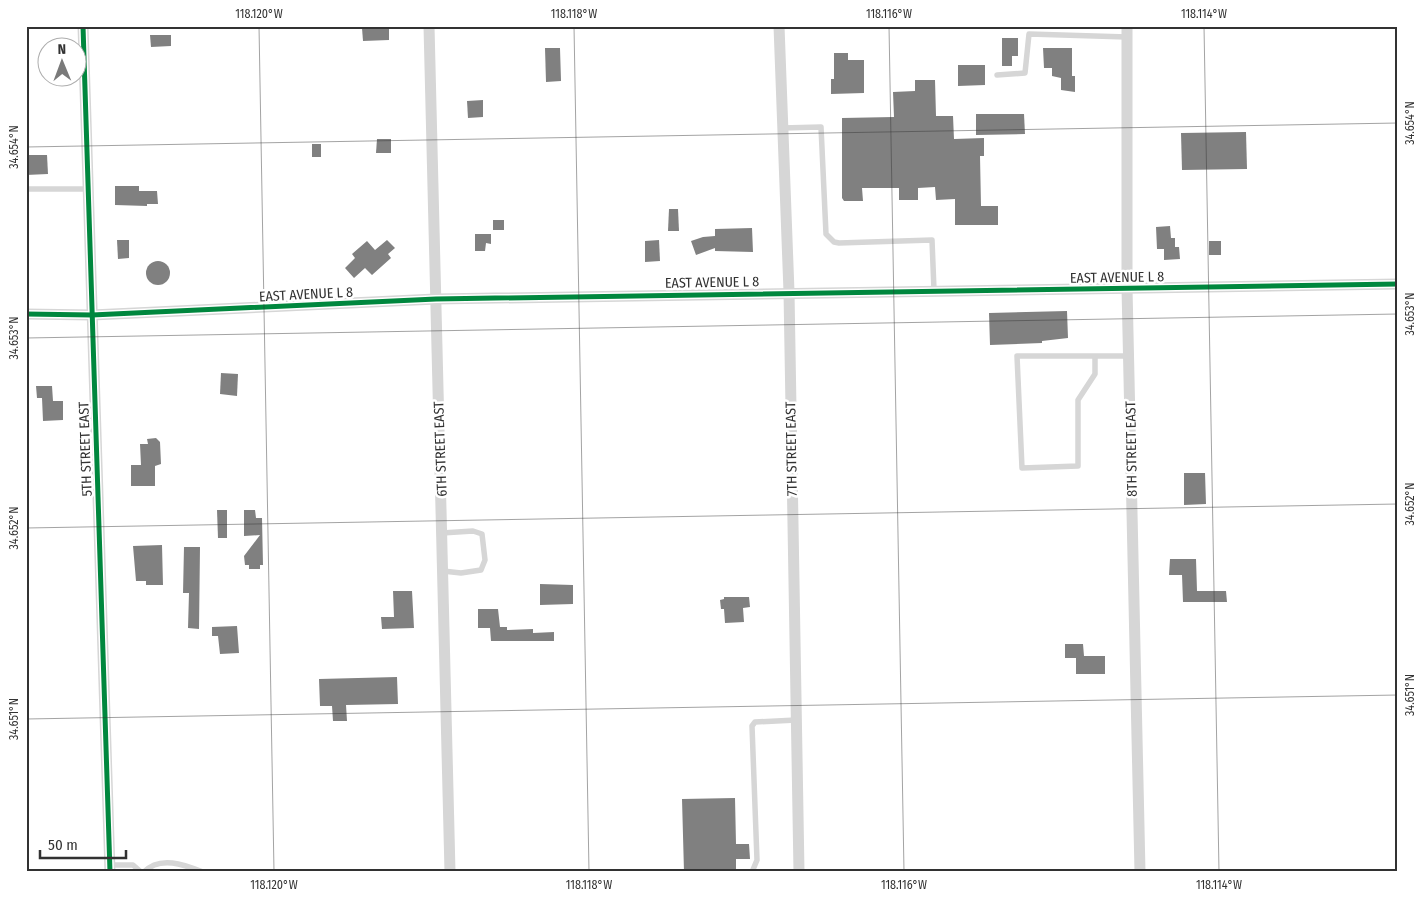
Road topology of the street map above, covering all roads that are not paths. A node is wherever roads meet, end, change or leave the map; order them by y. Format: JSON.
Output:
{"nodes":[{"id":1,"x":83,"y":26,"type":"edge"},
{"id":2,"x":429,"y":26,"type":"edge"},
{"id":3,"x":779,"y":26,"type":"edge"},
{"id":4,"x":1127,"y":32,"type":"edge"},
{"id":5,"x":997,"y":75,"type":"dead end"},
{"id":6,"x":782,"y":128,"type":"junction"},
{"id":7,"x":88,"y":189,"type":"junction"},
{"id":8,"x":26,"y":190,"type":"edge"},
{"id":9,"x":1398,"y":284,"type":"edge"},
{"id":10,"x":1127,"y":288,"type":"junction"},
{"id":11,"x":934,"y":290,"type":"junction"},
{"id":12,"x":789,"y":292,"type":"junction"},
{"id":13,"x":436,"y":299,"type":"junction"},
{"id":14,"x":26,"y":314,"type":"edge"},
{"id":15,"x":92,"y":315,"type":"junction"},
{"id":16,"x":1095,"y":356,"type":"junction"},
{"id":17,"x":1129,"y":356,"type":"junction"},
{"id":18,"x":442,"y":533,"type":"junction"},
{"id":19,"x":444,"y":571,"type":"junction"},
{"id":20,"x":796,"y":720,"type":"junction"},
{"id":21,"x":109,"y":868,"type":"edge"},
{"id":22,"x":143,"y":872,"type":"edge"},
{"id":23,"x":203,"y":872,"type":"edge"},
{"id":24,"x":450,"y":872,"type":"edge"},
{"id":25,"x":752,"y":872,"type":"edge"},
{"id":26,"x":799,"y":872,"type":"edge"},
{"id":27,"x":1140,"y":872,"type":"edge"}],
"edges":[{"from":1,"to":7,"type":"street","name":"5TH STREET EAST"},
{"from":2,"to":13,"type":"street","name":"6TH STREET EAST"},
{"from":3,"to":6,"type":"street","name":"7TH STREET EAST"},
{"from":4,"to":5,"type":"lane"},
{"from":4,"to":10,"type":"street","name":"8TH STREET EAST"},
{"from":6,"to":11,"type":"lane"},
{"from":6,"to":12,"type":"street","name":"7TH STREET EAST"},
{"from":7,"to":8,"type":"lane"},
{"from":7,"to":15,"type":"street","name":"5TH STREET EAST"},
{"from":9,"to":10,"type":"street","name":"EAST AVENUE L 8"},
{"from":10,"to":11,"type":"street","name":"EAST AVENUE L 8"},
{"from":10,"to":17,"type":"street","name":"8TH STREET EAST"},
{"from":11,"to":12,"type":"street","name":"EAST AVENUE L 8"},
{"from":12,"to":13,"type":"street","name":"EAST AVENUE L 8"},
{"from":12,"to":20,"type":"street","name":"7TH STREET EAST"},
{"from":13,"to":15,"type":"street","name":"EAST AVENUE L 8"},
{"from":13,"to":18,"type":"street","name":"6TH STREET EAST"},
{"from":14,"to":15,"type":"street","name":"EAST AVENUE L 8"},
{"from":15,"to":21,"type":"street","name":"5TH STREET EAST"},
{"from":16,"to":16,"type":"lane"},
{"from":16,"to":17,"type":"lane"},
{"from":17,"to":27,"type":"street","name":"8TH STREET EAST"},
{"from":18,"to":19,"type":"street","name":"6TH STREET EAST"},
{"from":18,"to":19,"type":"lane"},
{"from":19,"to":24,"type":"street","name":"6TH STREET EAST"},
{"from":20,"to":25,"type":"lane"},
{"from":20,"to":26,"type":"street","name":"7TH STREET EAST"},
{"from":21,"to":22,"type":"lane"},
{"from":22,"to":23,"type":"lane"}]}
